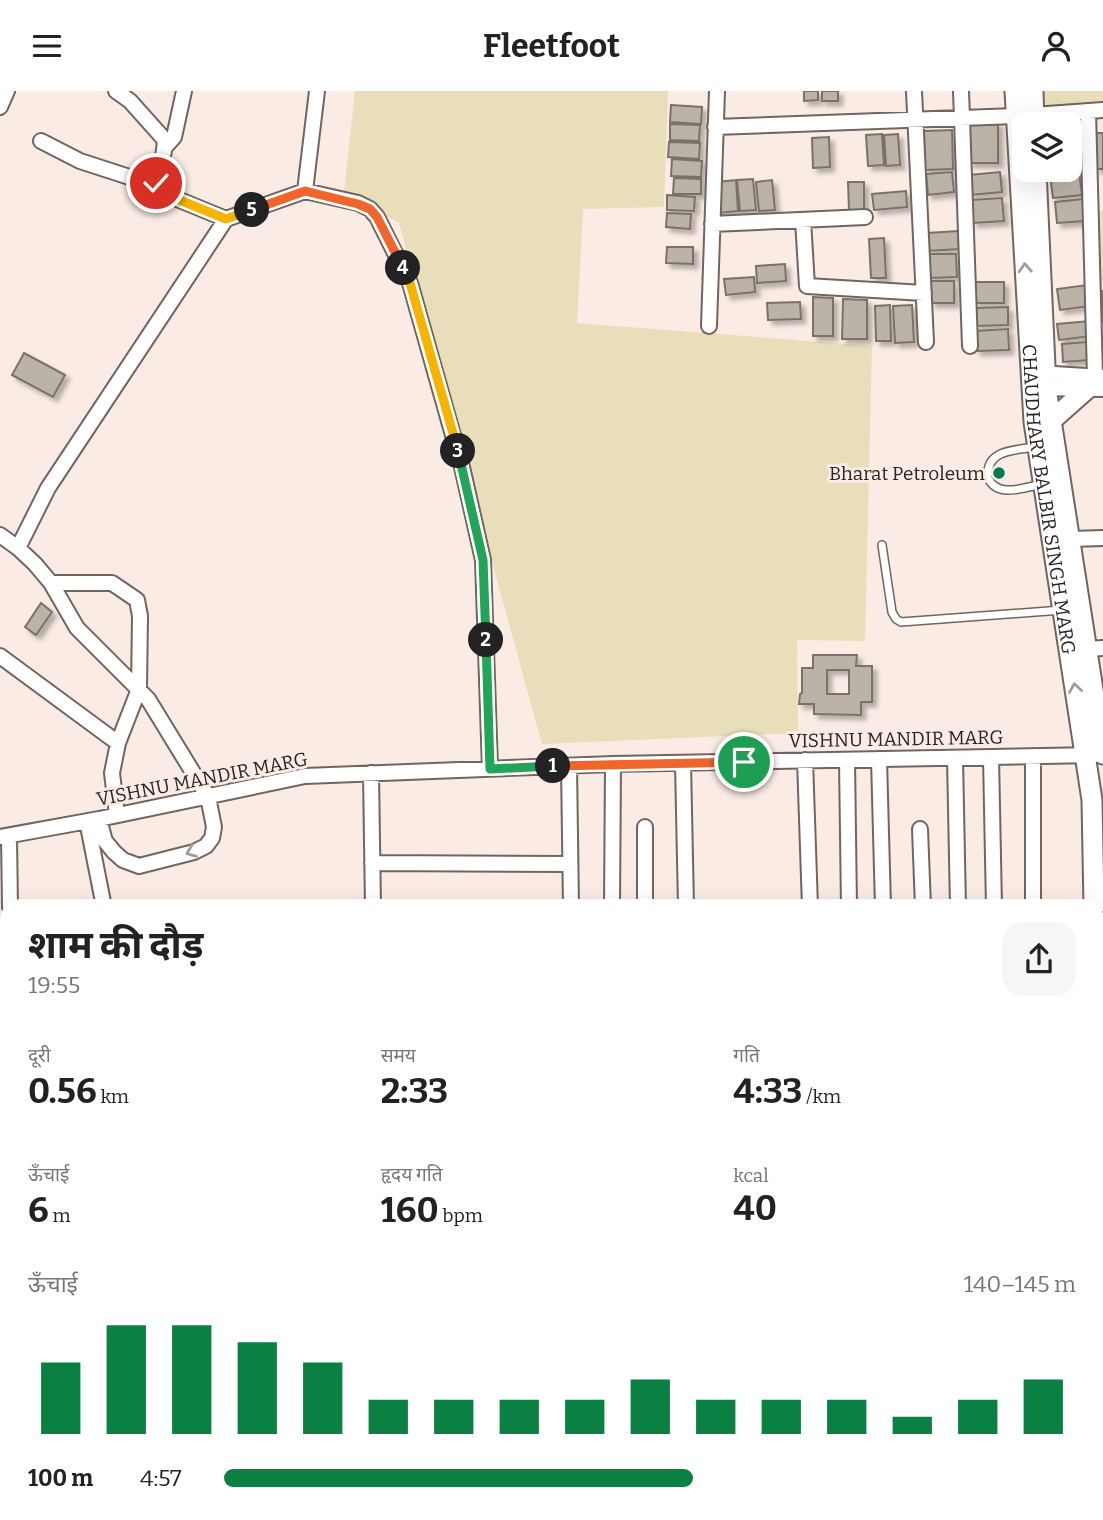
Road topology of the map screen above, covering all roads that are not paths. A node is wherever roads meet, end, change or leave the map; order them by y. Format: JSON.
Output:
{"nodes":[{"id":1,"x":7,"y":91,"type":"edge"},
{"id":2,"x":117,"y":91,"type":"edge"},
{"id":3,"x":184,"y":91,"type":"edge"},
{"id":4,"x":317,"y":91,"type":"edge"},
{"id":5,"x":717,"y":91,"type":"edge"},
{"id":6,"x":914,"y":91,"type":"edge"},
{"id":7,"x":961,"y":91,"type":"edge"},
{"id":8,"x":1015,"y":91,"type":"edge"},
{"id":9,"x":1032,"y":91,"type":"edge"},
{"id":10,"x":0,"y":107,"type":"edge"},
{"id":11,"x":1103,"y":110,"type":"edge"},
{"id":12,"x":1088,"y":111,"type":"junction"},
{"id":13,"x":1024,"y":112,"type":"edge"},
{"id":14,"x":1028,"y":112,"type":"edge"},
{"id":15,"x":1079,"y":112,"type":"edge"},
{"id":16,"x":962,"y":117,"type":"junction"},
{"id":17,"x":916,"y":118,"type":"junction"},
{"id":18,"x":1012,"y":118,"type":"edge"},
{"id":19,"x":715,"y":127,"type":"junction"},
{"id":20,"x":41,"y":141,"type":"dead end"},
{"id":21,"x":165,"y":146,"type":"junction"},
{"id":22,"x":1030,"y":182,"type":"edge"},
{"id":23,"x":1035,"y":182,"type":"edge"},
{"id":24,"x":157,"y":185,"type":"junction"},
{"id":25,"x":305,"y":191,"type":"junction"},
{"id":26,"x":1097,"y":211,"type":"edge"},
{"id":27,"x":865,"y":218,"type":"dead end"},
{"id":28,"x":226,"y":219,"type":"junction"},
{"id":29,"x":803,"y":220,"type":"junction"},
{"id":30,"x":712,"y":224,"type":"junction"},
{"id":31,"x":1098,"y":288,"type":"edge"},
{"id":32,"x":923,"y":293,"type":"junction"},
{"id":33,"x":709,"y":326,"type":"dead end"},
{"id":34,"x":926,"y":342,"type":"dead end"},
{"id":35,"x":971,"y":346,"type":"dead end"},
{"id":36,"x":1039,"y":381,"type":"junction"},
{"id":37,"x":1097,"y":383,"type":"edge"},
{"id":38,"x":1052,"y":420,"type":"junction"},
{"id":39,"x":1038,"y":447,"type":"junction"},
{"id":40,"x":1044,"y":484,"type":"junction"},
{"id":41,"x":0,"y":535,"type":"edge"},
{"id":42,"x":1103,"y":538,"type":"edge"},
{"id":43,"x":1070,"y":539,"type":"junction"},
{"id":44,"x":882,"y":545,"type":"dead end"},
{"id":45,"x":18,"y":548,"type":"junction"},
{"id":46,"x":51,"y":583,"type":"junction"},
{"id":47,"x":1063,"y":610,"type":"junction"},
{"id":48,"x":1095,"y":648,"type":"edge"},
{"id":49,"x":0,"y":656,"type":"edge"},
{"id":50,"x":139,"y":689,"type":"junction"},
{"id":51,"x":118,"y":743,"type":"junction"},
{"id":52,"x":1097,"y":755,"type":"edge"},
{"id":53,"x":1033,"y":756,"type":"junction"},
{"id":54,"x":991,"y":757,"type":"junction"},
{"id":55,"x":955,"y":758,"type":"junction"},
{"id":56,"x":879,"y":759,"type":"junction"},
{"id":57,"x":805,"y":760,"type":"junction"},
{"id":58,"x":847,"y":760,"type":"junction"},
{"id":59,"x":683,"y":763,"type":"junction"},
{"id":60,"x":612,"y":764,"type":"junction"},
{"id":61,"x":569,"y":766,"type":"junction"},
{"id":62,"x":490,"y":769,"type":"junction"},
{"id":63,"x":371,"y":773,"type":"junction"},
{"id":64,"x":208,"y":797,"type":"junction"},
{"id":65,"x":117,"y":815,"type":"junction"},
{"id":66,"x":93,"y":820,"type":"junction"},
{"id":67,"x":645,"y":827,"type":"dead end"},
{"id":68,"x":920,"y":829,"type":"dead end"},
{"id":69,"x":4,"y":837,"type":"edge"},
{"id":70,"x":372,"y":863,"type":"junction"},
{"id":71,"x":570,"y":864,"type":"junction"},
{"id":72,"x":9,"y":899,"type":"edge"},
{"id":73,"x":103,"y":899,"type":"edge"},
{"id":74,"x":373,"y":899,"type":"edge"},
{"id":75,"x":571,"y":899,"type":"edge"},
{"id":76,"x":612,"y":899,"type":"edge"},
{"id":77,"x":645,"y":899,"type":"edge"},
{"id":78,"x":686,"y":899,"type":"edge"},
{"id":79,"x":810,"y":899,"type":"edge"},
{"id":80,"x":849,"y":899,"type":"edge"},
{"id":81,"x":883,"y":899,"type":"edge"},
{"id":82,"x":923,"y":899,"type":"edge"},
{"id":83,"x":958,"y":899,"type":"edge"},
{"id":84,"x":995,"y":899,"type":"edge"},
{"id":85,"x":1033,"y":899,"type":"edge"},
{"id":86,"x":1094,"y":899,"type":"edge"}],
"edges":[{"from":1,"to":10,"type":"street"},
{"from":2,"to":21,"type":"street"},
{"from":3,"to":21,"type":"street"},
{"from":4,"to":25,"type":"street"},
{"from":5,"to":19,"type":"street"},
{"from":6,"to":17,"type":"street"},
{"from":7,"to":16,"type":"street"},
{"from":8,"to":13,"type":"street","name":"CHAUDHARY BALBIR SINGH MARG"},
{"from":9,"to":14,"type":"street","name":"CHAUDHARY BALBIR SINGH MARG"},
{"from":11,"to":12,"type":"street"},
{"from":12,"to":15,"type":"street"},
{"from":12,"to":26,"type":"street"},
{"from":16,"to":17,"type":"street"},
{"from":16,"to":18,"type":"street"},
{"from":16,"to":35,"type":"street"},
{"from":17,"to":19,"type":"street"},
{"from":17,"to":32,"type":"street"},
{"from":19,"to":30,"type":"street"},
{"from":20,"to":24,"type":"street"},
{"from":21,"to":24,"type":"street"},
{"from":36,"to":22,"type":"street","name":"CHAUDHARY BALBIR SINGH MARG","one_way":true},
{"from":23,"to":36,"type":"street","name":"CHAUDHARY BALBIR SINGH MARG"},
{"from":24,"to":28,"type":"street"},
{"from":25,"to":28,"type":"street"},
{"from":25,"to":62,"type":"street"},
{"from":26,"to":31,"type":"street"},
{"from":27,"to":29,"type":"street"},
{"from":28,"to":45,"type":"street"},
{"from":29,"to":30,"type":"street"},
{"from":29,"to":32,"type":"street"},
{"from":30,"to":33,"type":"street"},
{"from":31,"to":37,"type":"street"},
{"from":32,"to":34,"type":"street"},
{"from":36,"to":37,"type":"street"},
{"from":36,"to":38,"type":"street","name":"CHAUDHARY BALBIR SINGH MARG"},
{"from":36,"to":39,"type":"street","name":"CHAUDHARY BALBIR SINGH MARG"},
{"from":37,"to":38,"type":"street"},
{"from":38,"to":43,"type":"street","name":"CHAUDHARY BALBIR SINGH MARG"},
{"from":39,"to":40,"type":"street","name":"CHAUDHARY BALBIR SINGH MARG"},
{"from":39,"to":40,"type":"lane"},
{"from":40,"to":47,"type":"street","name":"CHAUDHARY BALBIR SINGH MARG"},
{"from":41,"to":45,"type":"street"},
{"from":42,"to":43,"type":"street"},
{"from":43,"to":48,"type":"street","name":"CHAUDHARY BALBIR SINGH MARG"},
{"from":44,"to":47,"type":"lane"},
{"from":45,"to":46,"type":"street"},
{"from":46,"to":50,"type":"street"},
{"from":46,"to":50,"type":"street"},
{"from":52,"to":47,"type":"street","name":"CHAUDHARY BALBIR SINGH MARG","one_way":true},
{"from":48,"to":52,"type":"street","name":"CHAUDHARY BALBIR SINGH MARG"},
{"from":49,"to":51,"type":"street"},
{"from":50,"to":51,"type":"street"},
{"from":50,"to":64,"type":"street"},
{"from":51,"to":65,"type":"street"},
{"from":52,"to":53,"type":"street","name":"VISHNU MANDIR MARG"},
{"from":52,"to":86,"type":"street","name":"CHAUDHARY BALBIR SINGH MARG"},
{"from":53,"to":54,"type":"street","name":"VISHNU MANDIR MARG"},
{"from":53,"to":85,"type":"street"},
{"from":54,"to":55,"type":"street","name":"VISHNU MANDIR MARG"},
{"from":54,"to":84,"type":"street"},
{"from":55,"to":56,"type":"street","name":"VISHNU MANDIR MARG"},
{"from":55,"to":83,"type":"street"},
{"from":56,"to":58,"type":"street","name":"VISHNU MANDIR MARG"},
{"from":56,"to":81,"type":"street"},
{"from":57,"to":58,"type":"street","name":"VISHNU MANDIR MARG"},
{"from":57,"to":59,"type":"street","name":"VISHNU MANDIR MARG"},
{"from":57,"to":79,"type":"street"},
{"from":58,"to":80,"type":"street"},
{"from":59,"to":60,"type":"street","name":"VISHNU MANDIR MARG"},
{"from":59,"to":78,"type":"street"},
{"from":60,"to":61,"type":"street","name":"VISHNU MANDIR MARG"},
{"from":60,"to":76,"type":"street"},
{"from":61,"to":62,"type":"street","name":"VISHNU MANDIR MARG"},
{"from":61,"to":71,"type":"street"},
{"from":62,"to":63,"type":"street","name":"VISHNU MANDIR MARG"},
{"from":63,"to":64,"type":"street","name":"VISHNU MANDIR MARG"},
{"from":63,"to":70,"type":"street"},
{"from":64,"to":65,"type":"street","name":"VISHNU MANDIR MARG"},
{"from":64,"to":66,"type":"street","one_way":true},
{"from":65,"to":66,"type":"street","name":"VISHNU MANDIR MARG"},
{"from":66,"to":69,"type":"street","name":"VISHNU MANDIR MARG"},
{"from":66,"to":73,"type":"street"},
{"from":67,"to":77,"type":"street"},
{"from":68,"to":82,"type":"street"},
{"from":69,"to":72,"type":"street"},
{"from":70,"to":71,"type":"street"},
{"from":70,"to":74,"type":"street"},
{"from":71,"to":75,"type":"street"}]}
